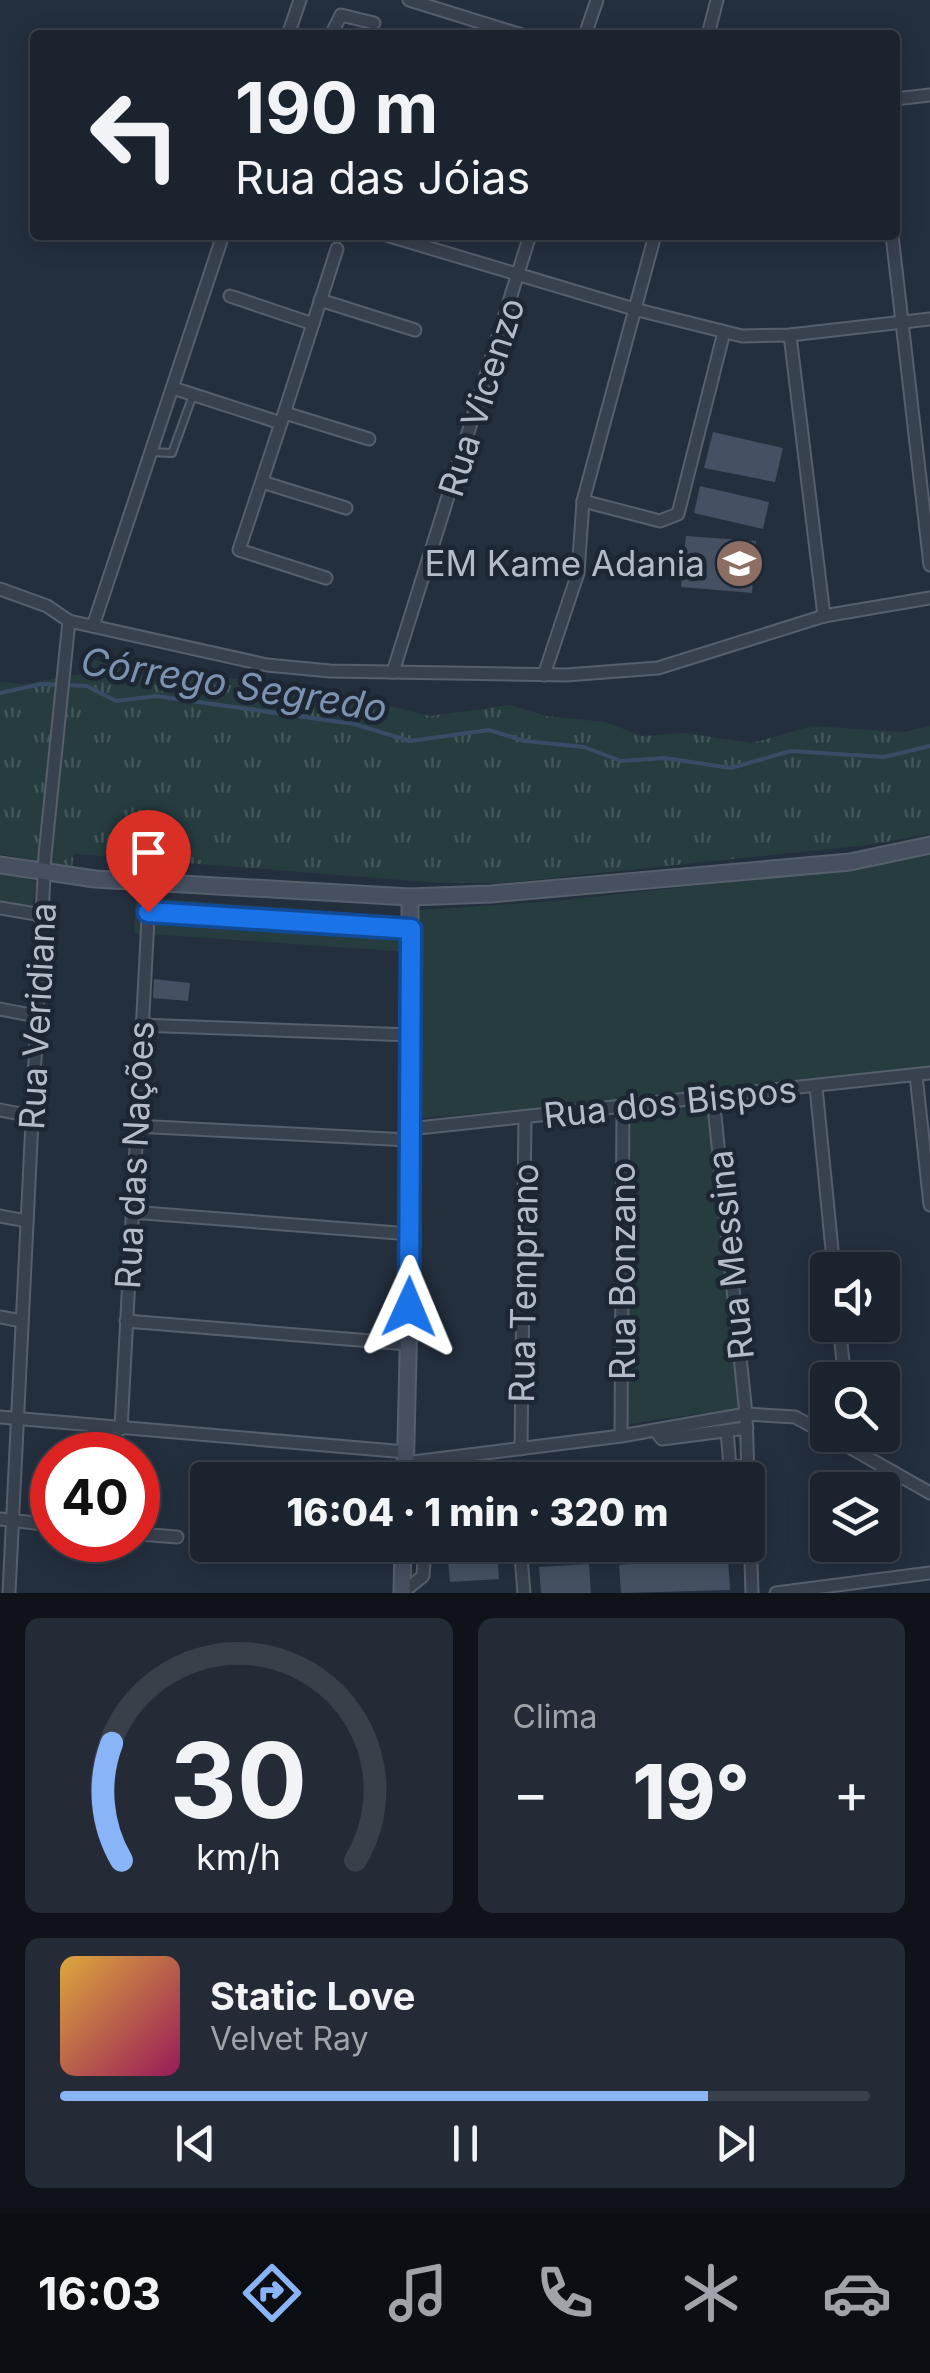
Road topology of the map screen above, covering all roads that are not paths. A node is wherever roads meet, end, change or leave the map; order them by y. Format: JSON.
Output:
{"nodes":[{"id":1,"x":300,"y":0,"type":"edge"},
{"id":2,"x":409,"y":0,"type":"edge"},
{"id":3,"x":596,"y":0,"type":"edge"},
{"id":4,"x":717,"y":0,"type":"edge"},
{"id":5,"x":374,"y":23,"type":"dead end"},
{"id":6,"x":290,"y":30,"type":"edge"},
{"id":7,"x":334,"y":30,"type":"edge"},
{"id":8,"x":506,"y":30,"type":"edge"},
{"id":9,"x":587,"y":30,"type":"edge"},
{"id":10,"x":709,"y":30,"type":"edge"},
{"id":11,"x":930,"y":95,"type":"edge"},
{"id":12,"x":900,"y":98,"type":"edge"},
{"id":13,"x":221,"y":240,"type":"edge"},
{"id":14,"x":403,"y":240,"type":"edge"},
{"id":15,"x":529,"y":240,"type":"edge"},
{"id":16,"x":654,"y":240,"type":"edge"},
{"id":17,"x":892,"y":240,"type":"edge"},
{"id":18,"x":337,"y":249,"type":"dead end"},
{"id":19,"x":520,"y":274,"type":"junction"},
{"id":20,"x":230,"y":296,"type":"dead end"},
{"id":21,"x":320,"y":300,"type":"junction"},
{"id":22,"x":634,"y":309,"type":"junction"},
{"id":23,"x":930,"y":319,"type":"edge"},
{"id":24,"x":900,"y":322,"type":"junction"},
{"id":25,"x":313,"y":324,"type":"junction"},
{"id":26,"x":416,"y":330,"type":"dead end"},
{"id":27,"x":724,"y":332,"type":"junction"},
{"id":28,"x":790,"y":335,"type":"junction"},
{"id":29,"x":172,"y":388,"type":"junction"},
{"id":30,"x":193,"y":394,"type":"junction"},
{"id":31,"x":283,"y":418,"type":"junction"},
{"id":32,"x":370,"y":440,"type":"dead end"},
{"id":33,"x":151,"y":452,"type":"junction"},
{"id":34,"x":262,"y":482,"type":"junction"},
{"id":35,"x":583,"y":501,"type":"junction"},
{"id":36,"x":346,"y":508,"type":"dead end"},
{"id":37,"x":930,"y":565,"type":"edge"},
{"id":38,"x":326,"y":578,"type":"dead end"},
{"id":39,"x":0,"y":589,"type":"edge"},
{"id":40,"x":930,"y":598,"type":"edge"},
{"id":41,"x":824,"y":616,"type":"junction"},
{"id":42,"x":69,"y":620,"type":"junction"},
{"id":43,"x":93,"y":626,"type":"junction"},
{"id":44,"x":393,"y":672,"type":"junction"},
{"id":45,"x":544,"y":674,"type":"junction"},
{"id":46,"x":930,"y":845,"type":"edge"},
{"id":47,"x":0,"y":864,"type":"edge"},
{"id":48,"x":45,"y":873,"type":"junction"},
{"id":49,"x":150,"y":881,"type":"junction"},
{"id":50,"x":410,"y":897,"type":"junction"},
{"id":51,"x":0,"y":908,"type":"edge"},
{"id":52,"x":148,"y":912,"type":"junction"},
{"id":53,"x":42,"y":915,"type":"junction"},
{"id":54,"x":411,"y":929,"type":"junction"},
{"id":55,"x":0,"y":1009,"type":"edge"},
{"id":56,"x":36,"y":1016,"type":"junction"},
{"id":57,"x":140,"y":1025,"type":"junction"},
{"id":58,"x":412,"y":1035,"type":"junction"},
{"id":59,"x":930,"y":1073,"type":"edge"},
{"id":60,"x":916,"y":1075,"type":"junction"},
{"id":61,"x":816,"y":1087,"type":"junction"},
{"id":62,"x":713,"y":1097,"type":"junction"},
{"id":63,"x":623,"y":1106,"type":"junction"},
{"id":64,"x":0,"y":1110,"type":"edge"},
{"id":65,"x":32,"y":1116,"type":"junction"},
{"id":66,"x":525,"y":1117,"type":"junction"},
{"id":67,"x":135,"y":1126,"type":"junction"},
{"id":68,"x":409,"y":1135,"type":"junction"},
{"id":69,"x":930,"y":1205,"type":"edge"},
{"id":70,"x":131,"y":1212,"type":"junction"},
{"id":71,"x":0,"y":1216,"type":"edge"},
{"id":72,"x":26,"y":1222,"type":"junction"},
{"id":73,"x":411,"y":1234,"type":"junction"},
{"id":74,"x":832,"y":1252,"type":"edge"},
{"id":75,"x":0,"y":1317,"type":"edge"},
{"id":76,"x":22,"y":1321,"type":"junction"},
{"id":77,"x":126,"y":1321,"type":"junction"},
{"id":78,"x":408,"y":1344,"type":"junction"},
{"id":79,"x":746,"y":1414,"type":"junction"},
{"id":80,"x":0,"y":1417,"type":"edge"},
{"id":81,"x":17,"y":1420,"type":"junction"},
{"id":82,"x":810,"y":1426,"type":"edge"},
{"id":83,"x":746,"y":1428,"type":"junction"},
{"id":84,"x":120,"y":1429,"type":"junction"},
{"id":85,"x":655,"y":1430,"type":"junction"},
{"id":86,"x":727,"y":1431,"type":"junction"},
{"id":87,"x":621,"y":1436,"type":"junction"},
{"id":88,"x":520,"y":1450,"type":"junction"},
{"id":89,"x":866,"y":1452,"type":"edge"},
{"id":90,"x":405,"y":1457,"type":"junction"},
{"id":91,"x":405,"y":1462,"type":"edge"},
{"id":92,"x":730,"y":1462,"type":"edge"},
{"id":93,"x":747,"y":1462,"type":"edge"},
{"id":94,"x":930,"y":1493,"type":"edge"},
{"id":95,"x":6,"y":1520,"type":"edge"},
{"id":96,"x":160,"y":1536,"type":"edge"},
{"id":97,"x":177,"y":1538,"type":"dead end"},
{"id":98,"x":403,"y":1562,"type":"edge"},
{"id":99,"x":424,"y":1562,"type":"edge"},
{"id":100,"x":521,"y":1562,"type":"edge"},
{"id":101,"x":750,"y":1562,"type":"edge"},
{"id":102,"x":930,"y":1573,"type":"edge"},
{"id":103,"x":9,"y":1593,"type":"edge"},
{"id":104,"x":402,"y":1593,"type":"edge"},
{"id":105,"x":524,"y":1593,"type":"edge"},
{"id":106,"x":752,"y":1593,"type":"edge"},
{"id":107,"x":776,"y":1593,"type":"edge"}],
"edges":[{"from":1,"to":6,"type":"street"},
{"from":2,"to":8,"type":"street"},
{"from":3,"to":9,"type":"street"},
{"from":4,"to":10,"type":"street"},
{"from":5,"to":7,"type":"street"},
{"from":11,"to":12,"type":"street"},
{"from":13,"to":29,"type":"street"},
{"from":14,"to":19,"type":"street"},
{"from":15,"to":19,"type":"street","name":"Rua Vicenzo"},
{"from":16,"to":22,"type":"street"},
{"from":17,"to":24,"type":"street"},
{"from":18,"to":21,"type":"street"},
{"from":19,"to":22,"type":"street"},
{"from":19,"to":44,"type":"street","name":"Rua Vicenzo"},
{"from":20,"to":25,"type":"street"},
{"from":21,"to":25,"type":"street"},
{"from":21,"to":26,"type":"street"},
{"from":22,"to":27,"type":"street"},
{"from":22,"to":35,"type":"street"},
{"from":23,"to":24,"type":"street"},
{"from":24,"to":28,"type":"street"},
{"from":24,"to":37,"type":"street"},
{"from":25,"to":31,"type":"street"},
{"from":27,"to":28,"type":"street"},
{"from":27,"to":35,"type":"street"},
{"from":28,"to":41,"type":"street"},
{"from":29,"to":30,"type":"street"},
{"from":29,"to":33,"type":"street"},
{"from":30,"to":31,"type":"street"},
{"from":30,"to":33,"type":"lane"},
{"from":31,"to":32,"type":"street"},
{"from":31,"to":34,"type":"street"},
{"from":33,"to":43,"type":"street"},
{"from":34,"to":36,"type":"street"},
{"from":34,"to":38,"type":"street"},
{"from":35,"to":45,"type":"street"},
{"from":39,"to":42,"type":"street"},
{"from":40,"to":41,"type":"street"},
{"from":41,"to":45,"type":"street"},
{"from":42,"to":43,"type":"street"},
{"from":42,"to":48,"type":"street","name":"Rua Veridiana"},
{"from":43,"to":44,"type":"street"},
{"from":44,"to":45,"type":"street"},
{"from":46,"to":50,"type":"main road"},
{"from":47,"to":48,"type":"main road"},
{"from":48,"to":49,"type":"main road"},
{"from":48,"to":53,"type":"street","name":"Rua Veridiana"},
{"from":49,"to":50,"type":"main road"},
{"from":49,"to":52,"type":"street","name":"Rua das Nações"},
{"from":50,"to":54,"type":"main road"},
{"from":51,"to":53,"type":"street"},
{"from":52,"to":54,"type":"street"},
{"from":52,"to":57,"type":"street","name":"Rua das Nações"},
{"from":53,"to":56,"type":"street","name":"Rua Veridiana"},
{"from":54,"to":58,"type":"main road"},
{"from":55,"to":56,"type":"street"},
{"from":56,"to":65,"type":"street","name":"Rua Veridiana"},
{"from":57,"to":58,"type":"street"},
{"from":57,"to":67,"type":"street","name":"Rua das Nações"},
{"from":58,"to":68,"type":"main road"},
{"from":59,"to":60,"type":"street","name":"Rua dos Bispos"},
{"from":60,"to":61,"type":"street","name":"Rua dos Bispos"},
{"from":60,"to":69,"type":"street"},
{"from":61,"to":62,"type":"street","name":"Rua dos Bispos"},
{"from":61,"to":74,"type":"street"},
{"from":62,"to":63,"type":"street","name":"Rua dos Bispos"},
{"from":62,"to":79,"type":"street","name":"Rua Messina"},
{"from":63,"to":66,"type":"street","name":"Rua dos Bispos"},
{"from":63,"to":87,"type":"street","name":"Rua Bonzano"},
{"from":64,"to":65,"type":"street"},
{"from":65,"to":72,"type":"street","name":"Rua Veridiana"},
{"from":66,"to":68,"type":"street","name":"Rua dos Bispos"},
{"from":66,"to":88,"type":"street","name":"Rua Temprano"},
{"from":67,"to":68,"type":"street","name":"Rua dos Bispos"},
{"from":67,"to":70,"type":"street","name":"Rua das Nações"},
{"from":68,"to":73,"type":"main road"},
{"from":70,"to":73,"type":"street"},
{"from":70,"to":77,"type":"street","name":"Rua das Nações"},
{"from":71,"to":72,"type":"street"},
{"from":72,"to":76,"type":"street","name":"Rua Veridiana"},
{"from":73,"to":78,"type":"main road"},
{"from":75,"to":76,"type":"street"},
{"from":76,"to":81,"type":"street","name":"Rua Veridiana"},
{"from":77,"to":78,"type":"street"},
{"from":77,"to":84,"type":"street","name":"Rua das Nações"},
{"from":78,"to":90,"type":"main road"},
{"from":79,"to":82,"type":"street"},
{"from":79,"to":83,"type":"street","name":"Rua Messina"},
{"from":79,"to":85,"type":"street"},
{"from":80,"to":81,"type":"street"},
{"from":81,"to":84,"type":"street"},
{"from":81,"to":95,"type":"street","name":"Rua Veridiana"},
{"from":83,"to":86,"type":"street"},
{"from":83,"to":93,"type":"street","name":"Rua Messina"},
{"from":84,"to":90,"type":"street"},
{"from":85,"to":86,"type":"street"},
{"from":85,"to":87,"type":"street"},
{"from":86,"to":92,"type":"street"},
{"from":87,"to":88,"type":"street"},
{"from":88,"to":90,"type":"street"},
{"from":89,"to":94,"type":"street"},
{"from":90,"to":91,"type":"main road"},
{"from":95,"to":103,"type":"street","name":"Rua Veridiana"},
{"from":96,"to":97,"type":"street"},
{"from":98,"to":104,"type":"main road"},
{"from":99,"to":104,"type":"street"},
{"from":100,"to":105,"type":"street"},
{"from":101,"to":106,"type":"street","name":"Rua Messina"},
{"from":102,"to":107,"type":"street"}]}
